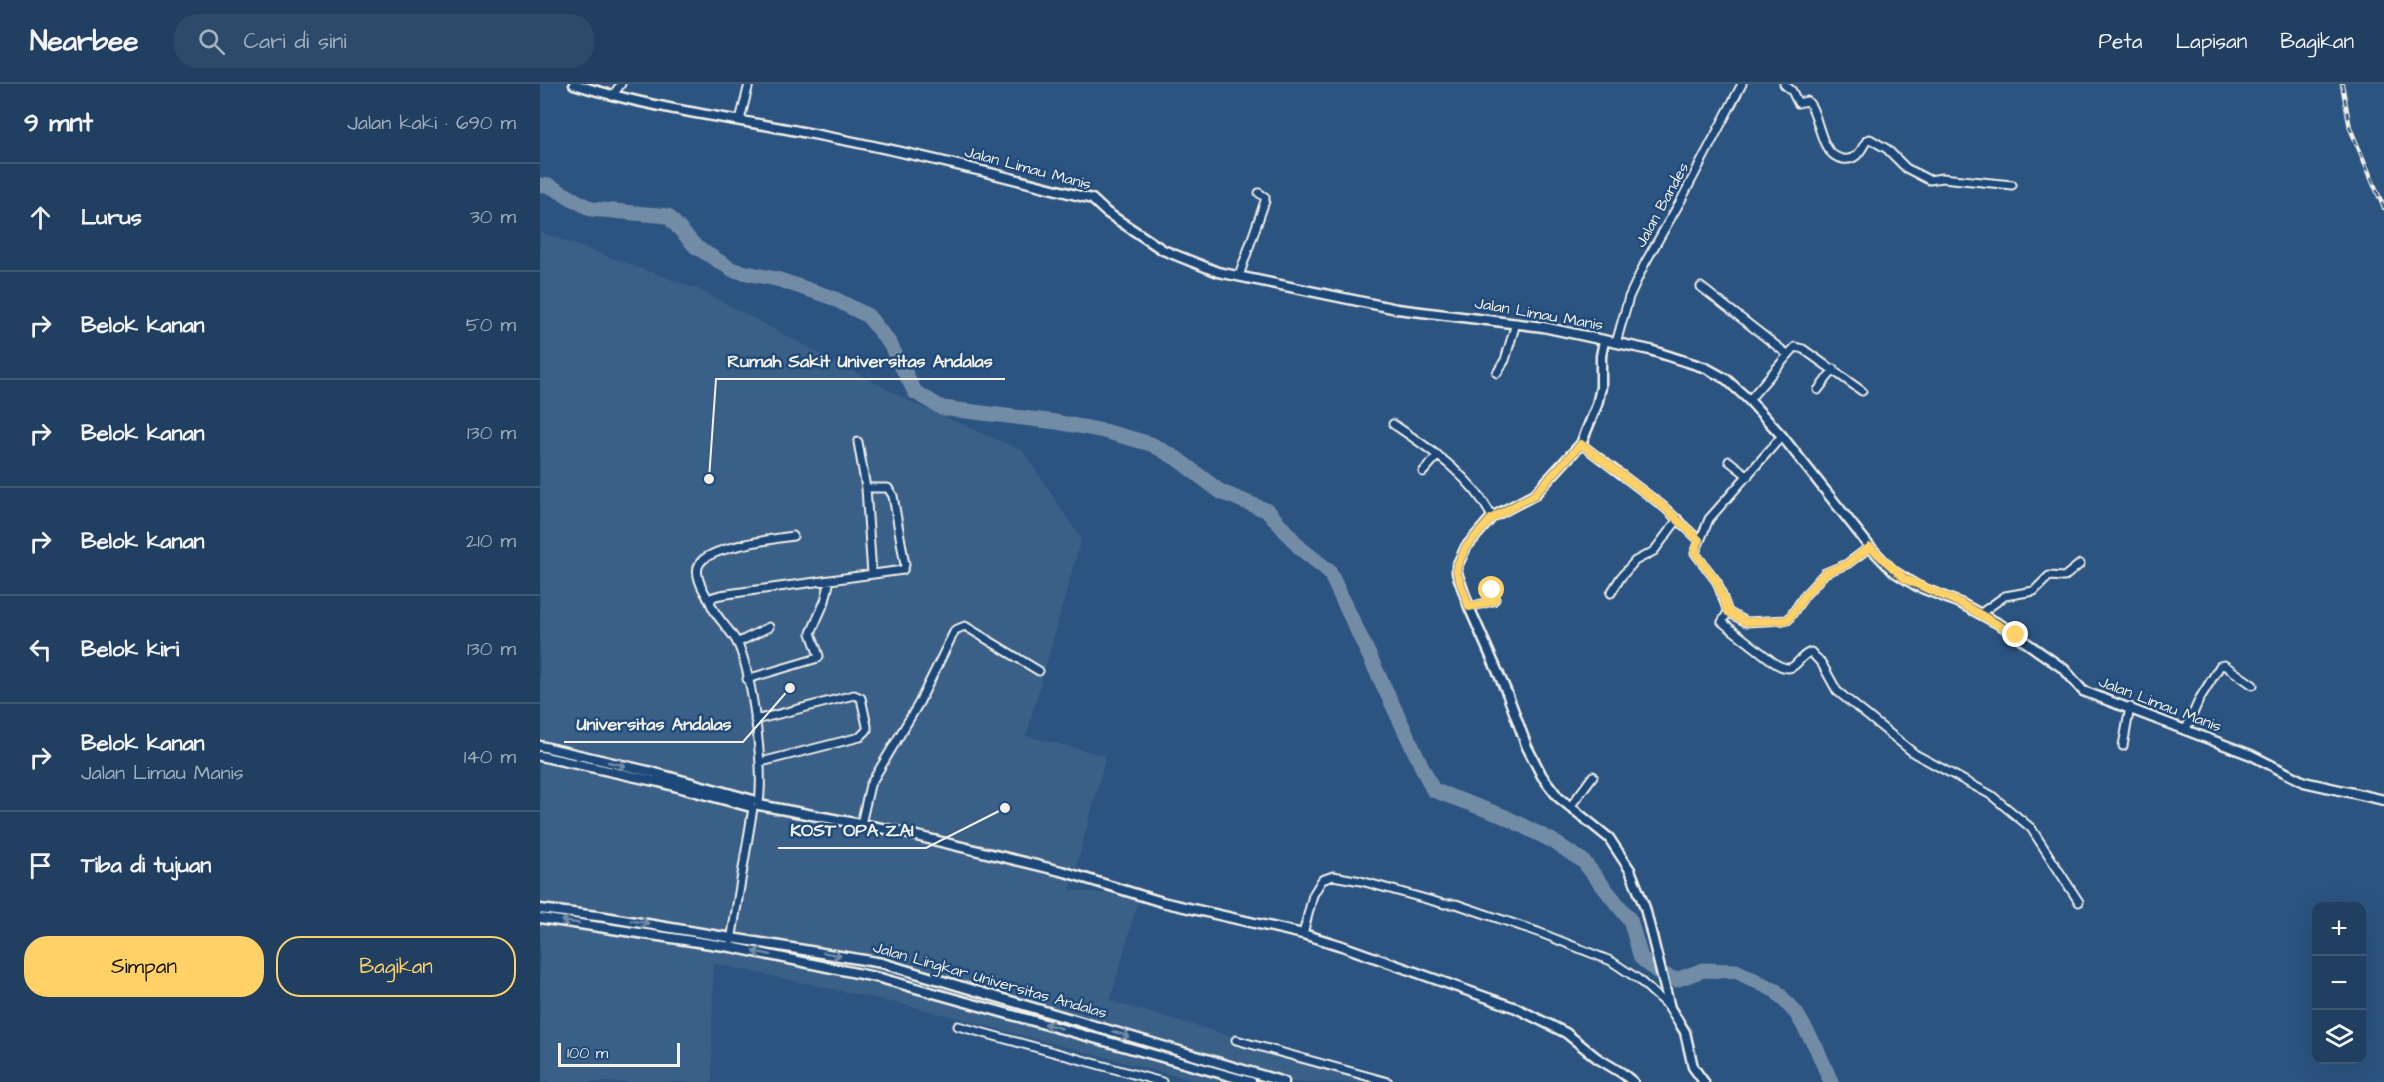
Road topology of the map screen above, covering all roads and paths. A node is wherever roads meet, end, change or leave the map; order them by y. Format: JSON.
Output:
{"nodes":[{"id":1,"x":574,"y":84,"type":"edge"},
{"id":2,"x":621,"y":84,"type":"edge"},
{"id":3,"x":749,"y":84,"type":"edge"},
{"id":4,"x":1742,"y":84,"type":"edge"},
{"id":5,"x":1784,"y":84,"type":"edge"},
{"id":6,"x":612,"y":96,"type":"junction"},
{"id":7,"x":740,"y":120,"type":"junction"},
{"id":8,"x":2012,"y":185,"type":"dead end"},
{"id":9,"x":1259,"y":192,"type":"dead end"},
{"id":10,"x":1239,"y":276,"type":"junction"},
{"id":11,"x":1701,"y":287,"type":"dead end"},
{"id":12,"x":1516,"y":323,"type":"junction"},
{"id":13,"x":1604,"y":341,"type":"junction"},
{"id":14,"x":1616,"y":343,"type":"junction"},
{"id":15,"x":1787,"y":354,"type":"junction"},
{"id":16,"x":1834,"y":369,"type":"junction"},
{"id":17,"x":1497,"y":373,"type":"dead end"},
{"id":18,"x":1818,"y":390,"type":"dead end"},
{"id":19,"x":1862,"y":391,"type":"dead end"},
{"id":20,"x":1749,"y":400,"type":"junction"},
{"id":21,"x":1394,"y":424,"type":"dead end"},
{"id":22,"x":1782,"y":436,"type":"junction"},
{"id":23,"x":858,"y":442,"type":"dead end"},
{"id":24,"x":1581,"y":444,"type":"junction"},
{"id":25,"x":1438,"y":455,"type":"junction"},
{"id":26,"x":1729,"y":461,"type":"dead end"},
{"id":27,"x":1423,"y":472,"type":"dead end"},
{"id":28,"x":1748,"y":476,"type":"junction"},
{"id":29,"x":866,"y":488,"type":"junction"},
{"id":30,"x":1493,"y":517,"type":"junction"},
{"id":31,"x":1678,"y":519,"type":"junction"},
{"id":32,"x":793,"y":536,"type":"dead end"},
{"id":33,"x":1699,"y":540,"type":"junction"},
{"id":34,"x":1870,"y":547,"type":"junction"},
{"id":35,"x":2080,"y":564,"type":"dead end"},
{"id":36,"x":872,"y":574,"type":"junction"},
{"id":37,"x":830,"y":580,"type":"junction"},
{"id":38,"x":1492,"y":590,"type":"dead end"},
{"id":39,"x":1611,"y":593,"type":"dead end"},
{"id":40,"x":710,"y":602,"type":"junction"},
{"id":41,"x":1469,"y":607,"type":"junction"},
{"id":42,"x":1728,"y":612,"type":"junction"},
{"id":43,"x":1981,"y":613,"type":"junction"},
{"id":44,"x":769,"y":627,"type":"dead end"},
{"id":45,"x":737,"y":643,"type":"junction"},
{"id":46,"x":1039,"y":671,"type":"dead end"},
{"id":47,"x":747,"y":679,"type":"junction"},
{"id":48,"x":2253,"y":685,"type":"dead end"},
{"id":49,"x":2130,"y":707,"type":"junction"},
{"id":50,"x":754,"y":720,"type":"junction"},
{"id":51,"x":2186,"y":729,"type":"junction"},
{"id":52,"x":540,"y":746,"type":"edge"},
{"id":53,"x":2123,"y":746,"type":"dead end"},
{"id":54,"x":540,"y":756,"type":"edge"},
{"id":55,"x":760,"y":762,"type":"junction"},
{"id":56,"x":593,"y":763,"type":"junction"},
{"id":57,"x":1593,"y":776,"type":"dead end"},
{"id":58,"x":2384,"y":800,"type":"edge"},
{"id":59,"x":755,"y":805,"type":"junction"},
{"id":60,"x":1570,"y":807,"type":"junction"},
{"id":61,"x":861,"y":824,"type":"junction"},
{"id":62,"x":2079,"y":902,"type":"dead end"},
{"id":63,"x":540,"y":909,"type":"edge"},
{"id":64,"x":605,"y":917,"type":"junction"},
{"id":65,"x":540,"y":918,"type":"edge"},
{"id":66,"x":604,"y":927,"type":"junction"},
{"id":67,"x":1304,"y":934,"type":"junction"},
{"id":68,"x":731,"y":942,"type":"junction"},
{"id":69,"x":1670,"y":1008,"type":"junction"},
{"id":70,"x":958,"y":1026,"type":"dead end"},
{"id":71,"x":1236,"y":1040,"type":"dead end"},
{"id":72,"x":1162,"y":1082,"type":"edge"},
{"id":73,"x":1251,"y":1082,"type":"edge"},
{"id":74,"x":1284,"y":1082,"type":"edge"},
{"id":75,"x":1388,"y":1082,"type":"edge"},
{"id":76,"x":1633,"y":1082,"type":"edge"},
{"id":77,"x":1704,"y":1082,"type":"edge"}],
"edges":[{"from":1,"to":6,"type":"street","name":"Jalan Limau Manis"},
{"from":2,"to":6,"type":"street"},
{"from":3,"to":7,"type":"street"},
{"from":4,"to":14,"type":"street","name":"Jalan Bandes"},
{"from":5,"to":8,"type":"street"},
{"from":6,"to":7,"type":"street","name":"Jalan Limau Manis"},
{"from":7,"to":10,"type":"street","name":"Jalan Limau Manis"},
{"from":9,"to":10,"type":"street"},
{"from":10,"to":12,"type":"street","name":"Jalan Limau Manis"},
{"from":11,"to":15,"type":"street"},
{"from":12,"to":13,"type":"street","name":"Jalan Limau Manis"},
{"from":12,"to":17,"type":"street"},
{"from":13,"to":14,"type":"street","name":"Jalan Limau Manis"},
{"from":13,"to":24,"type":"street"},
{"from":14,"to":20,"type":"street","name":"Jalan Limau Manis"},
{"from":15,"to":16,"type":"street"},
{"from":15,"to":20,"type":"street"},
{"from":16,"to":18,"type":"street"},
{"from":16,"to":19,"type":"street"},
{"from":20,"to":22,"type":"street","name":"Jalan Limau Manis"},
{"from":21,"to":25,"type":"street"},
{"from":22,"to":28,"type":"street"},
{"from":22,"to":34,"type":"street","name":"Jalan Limau Manis"},
{"from":23,"to":29,"type":"street"},
{"from":24,"to":30,"type":"street"},
{"from":24,"to":31,"type":"street"},
{"from":25,"to":27,"type":"street"},
{"from":25,"to":30,"type":"street"},
{"from":26,"to":28,"type":"street"},
{"from":28,"to":33,"type":"street"},
{"from":29,"to":36,"type":"street"},
{"from":29,"to":36,"type":"street"},
{"from":30,"to":41,"type":"street"},
{"from":31,"to":33,"type":"street"},
{"from":31,"to":39,"type":"street"},
{"from":32,"to":40,"type":"street"},
{"from":33,"to":42,"type":"street"},
{"from":34,"to":42,"type":"street"},
{"from":34,"to":43,"type":"street","name":"Jalan Limau Manis"},
{"from":35,"to":43,"type":"street"},
{"from":36,"to":37,"type":"street"},
{"from":37,"to":40,"type":"street"},
{"from":37,"to":47,"type":"street"},
{"from":38,"to":41,"type":"street"},
{"from":40,"to":45,"type":"street"},
{"from":41,"to":60,"type":"street"},
{"from":42,"to":62,"type":"street"},
{"from":43,"to":49,"type":"street","name":"Jalan Limau Manis"},
{"from":44,"to":45,"type":"street"},
{"from":45,"to":47,"type":"street"},
{"from":46,"to":61,"type":"street"},
{"from":47,"to":50,"type":"street"},
{"from":48,"to":51,"type":"street"},
{"from":49,"to":51,"type":"street","name":"Jalan Limau Manis"},
{"from":49,"to":53,"type":"street"},
{"from":50,"to":55,"type":"street"},
{"from":50,"to":55,"type":"street"},
{"from":51,"to":58,"type":"street","name":"Jalan Limau Manis"},
{"from":52,"to":56,"type":"street"},
{"from":54,"to":56,"type":"street"},
{"from":55,"to":59,"type":"street"},
{"from":56,"to":59,"type":"street"},
{"from":57,"to":60,"type":"street"},
{"from":59,"to":61,"type":"street"},
{"from":59,"to":68,"type":"street"},
{"from":60,"to":69,"type":"street"},
{"from":61,"to":67,"type":"street"},
{"from":63,"to":64,"type":"street","name":"Jalan Lingkar Universitas Andalas"},
{"from":64,"to":66,"type":"street"},
{"from":64,"to":68,"type":"street","name":"Jalan Lingkar Universitas Andalas","one_way":true},
{"from":66,"to":65,"type":"street","name":"Jalan Lingkar Universitas Andalas","one_way":true},
{"from":66,"to":68,"type":"street","name":"Jalan Lingkar Universitas Andalas"},
{"from":67,"to":69,"type":"street"},
{"from":67,"to":76,"type":"street"},
{"from":73,"to":68,"type":"street","name":"Jalan Lingkar Universitas Andalas","one_way":true},
{"from":68,"to":74,"type":"street","name":"Jalan Lingkar Universitas Andalas","one_way":true},
{"from":69,"to":77,"type":"street"},
{"from":70,"to":72,"type":"street"},
{"from":71,"to":75,"type":"street"}]}
